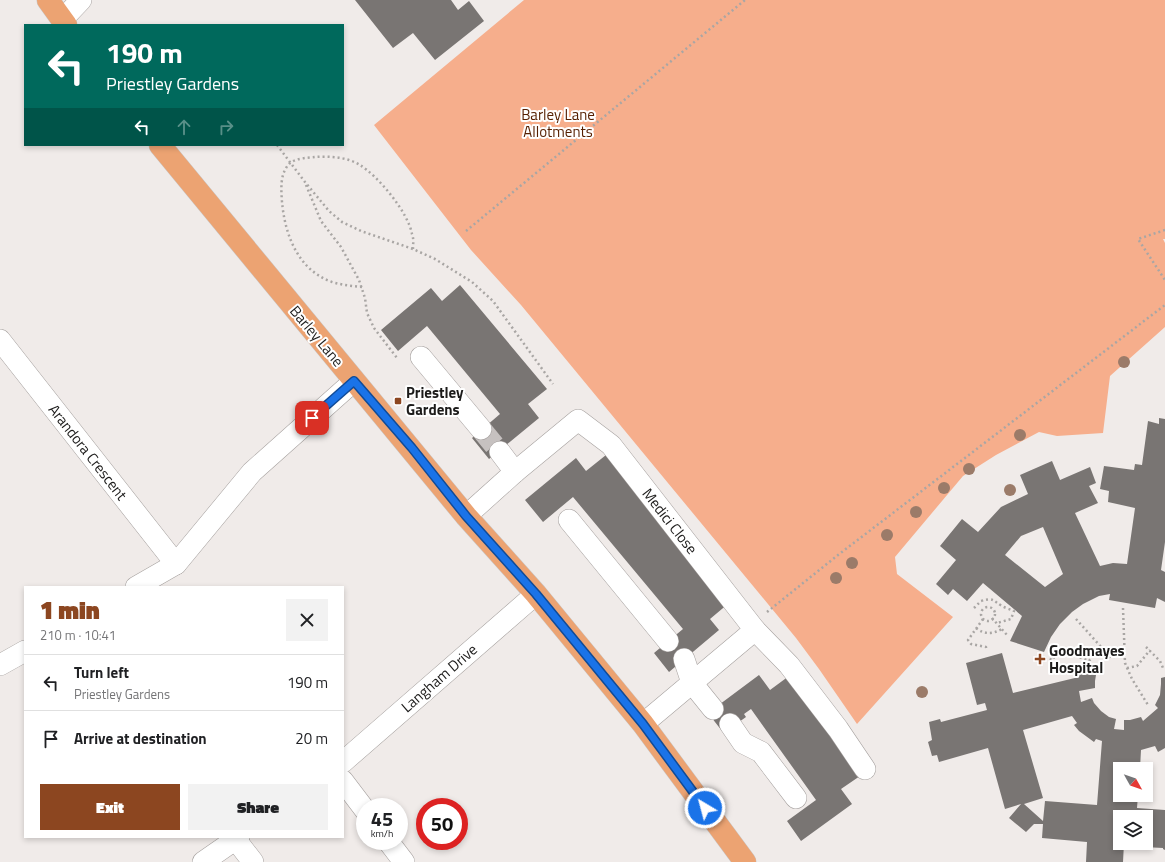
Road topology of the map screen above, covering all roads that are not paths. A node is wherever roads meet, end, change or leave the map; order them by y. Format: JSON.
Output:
{"nodes":[{"id":1,"x":48,"y":0,"type":"edge"},
{"id":2,"x":81,"y":0,"type":"edge"},
{"id":3,"x":64,"y":23,"type":"edge"},
{"id":4,"x":161,"y":146,"type":"edge"},
{"id":5,"x":0,"y":340,"type":"edge"},
{"id":6,"x":421,"y":357,"type":"dead end"},
{"id":7,"x":354,"y":381,"type":"junction"},
{"id":8,"x":481,"y":429,"type":"tunnel mouth"},
{"id":9,"x":500,"y":452,"type":"tunnel mouth"},
{"id":10,"x":515,"y":472,"type":"junction"},
{"id":11,"x":466,"y":516,"type":"junction"},
{"id":12,"x":570,"y":520,"type":"dead end"},
{"id":13,"x":176,"y":564,"type":"junction"},
{"id":14,"x":138,"y":586,"type":"edge"},
{"id":15,"x":536,"y":594,"type":"junction"},
{"id":16,"x":753,"y":628,"type":"junction"},
{"id":17,"x":668,"y":641,"type":"dead end"},
{"id":18,"x":24,"y":652,"type":"edge"},
{"id":19,"x":684,"y":659,"type":"dead end"},
{"id":20,"x":0,"y":665,"type":"edge"},
{"id":21,"x":692,"y":683,"type":"junction"},
{"id":22,"x":714,"y":709,"type":"dead end"},
{"id":23,"x":643,"y":724,"type":"junction"},
{"id":24,"x":730,"y":724,"type":"dead end"},
{"id":25,"x":344,"y":761,"type":"edge"},
{"id":26,"x":865,"y":769,"type":"dead end"},
{"id":27,"x":344,"y":782,"type":"edge"},
{"id":28,"x":356,"y":798,"type":"edge"},
{"id":29,"x":796,"y":798,"type":"dead end"},
{"id":30,"x":238,"y":838,"type":"edge"},
{"id":31,"x":395,"y":850,"type":"edge"},
{"id":32,"x":203,"y":862,"type":"edge"},
{"id":33,"x":252,"y":862,"type":"edge"},
{"id":34,"x":404,"y":862,"type":"edge"},
{"id":35,"x":745,"y":862,"type":"edge"}],
"edges":[{"from":1,"to":3,"type":"main road"},
{"from":2,"to":3,"type":"street"},
{"from":4,"to":7,"type":"main road","name":"Barley Lane"},
{"from":5,"to":13,"type":"street","name":"Arandora Crescent"},
{"from":6,"to":8,"type":"street"},
{"from":7,"to":11,"type":"main road","name":"Barley Lane"},
{"from":7,"to":13,"type":"street"},
{"from":9,"to":10,"type":"street"},
{"from":10,"to":11,"type":"street","name":"Medici Close"},
{"from":10,"to":16,"type":"street","name":"Medici Close"},
{"from":11,"to":15,"type":"main road","name":"Barley Lane"},
{"from":12,"to":17,"type":"street"},
{"from":13,"to":14,"type":"street"},
{"from":15,"to":23,"type":"main road","name":"Barley Lane"},
{"from":15,"to":25,"type":"street","name":"Langham Drive"},
{"from":16,"to":21,"type":"street"},
{"from":16,"to":26,"type":"street"},
{"from":18,"to":20,"type":"street"},
{"from":19,"to":21,"type":"street"},
{"from":21,"to":22,"type":"street"},
{"from":21,"to":23,"type":"street"},
{"from":23,"to":35,"type":"main road","name":"Barley Lane"},
{"from":24,"to":29,"type":"street"},
{"from":27,"to":28,"type":"street"},
{"from":30,"to":32,"type":"street"},
{"from":30,"to":33,"type":"street"},
{"from":31,"to":34,"type":"street"}]}
